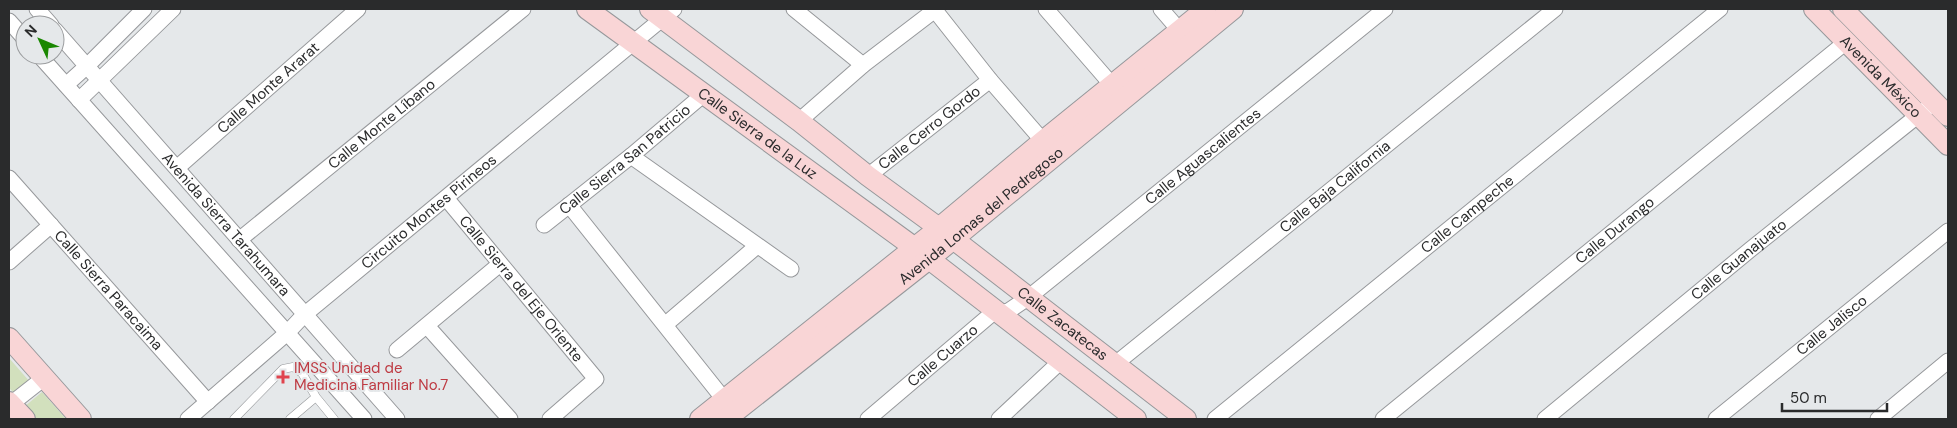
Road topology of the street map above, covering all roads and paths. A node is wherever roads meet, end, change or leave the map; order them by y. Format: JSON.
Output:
{"nodes":[{"id":1,"x":144,"y":9,"type":"edge"},
{"id":2,"x":173,"y":9,"type":"edge"},
{"id":3,"x":358,"y":9,"type":"edge"},
{"id":4,"x":523,"y":9,"type":"edge"},
{"id":5,"x":588,"y":9,"type":"edge"},
{"id":6,"x":934,"y":9,"type":"edge"},
{"id":7,"x":1046,"y":9,"type":"edge"},
{"id":8,"x":1160,"y":9,"type":"edge"},
{"id":9,"x":1206,"y":9,"type":"edge"},
{"id":10,"x":1233,"y":9,"type":"edge"},
{"id":11,"x":1385,"y":9,"type":"edge"},
{"id":12,"x":1555,"y":9,"type":"edge"},
{"id":13,"x":1720,"y":9,"type":"edge"},
{"id":14,"x":1814,"y":9,"type":"edge"},
{"id":15,"x":1843,"y":9,"type":"edge"},
{"id":16,"x":802,"y":11,"type":"edge"},
{"id":17,"x":660,"y":15,"type":"edge"},
{"id":18,"x":1184,"y":37,"type":"junction"},
{"id":19,"x":637,"y":39,"type":"junction"},
{"id":20,"x":65,"y":41,"type":"edge"},
{"id":21,"x":1846,"y":42,"type":"junction"},
{"id":22,"x":48,"y":65,"type":"edge"},
{"id":23,"x":863,"y":65,"type":"junction"},
{"id":24,"x":87,"y":66,"type":"junction"},
{"id":25,"x":990,"y":80,"type":"junction"},
{"id":26,"x":100,"y":81,"type":"junction"},
{"id":27,"x":66,"y":85,"type":"junction"},
{"id":28,"x":1112,"y":85,"type":"junction"},
{"id":29,"x":704,"y":94,"type":"junction"},
{"id":30,"x":79,"y":100,"type":"junction"},
{"id":31,"x":1934,"y":102,"type":"junction"},
{"id":32,"x":1919,"y":116,"type":"junction"},
{"id":33,"x":1948,"y":116,"type":"edge"},
{"id":34,"x":799,"y":121,"type":"junction"},
{"id":35,"x":1948,"y":144,"type":"edge"},
{"id":36,"x":1049,"y":147,"type":"junction"},
{"id":37,"x":632,"y":156,"type":"junction"},
{"id":38,"x":178,"y":167,"type":"junction"},
{"id":39,"x":868,"y":176,"type":"junction"},
{"id":40,"x":9,"y":178,"type":"edge"},
{"id":41,"x":446,"y":198,"type":"junction"},
{"id":42,"x":569,"y":205,"type":"junction"},
{"id":43,"x":51,"y":225,"type":"junction"},
{"id":44,"x":544,"y":225,"type":"dead end"},
{"id":45,"x":1948,"y":231,"type":"edge"},
{"id":46,"x":942,"y":236,"type":"junction"},
{"id":47,"x":239,"y":240,"type":"junction"},
{"id":48,"x":757,"y":246,"type":"junction"},
{"id":49,"x":922,"y":253,"type":"junction"},
{"id":50,"x":9,"y":262,"type":"edge"},
{"id":51,"x":500,"y":264,"type":"junction"},
{"id":52,"x":791,"y":269,"type":"dead end"},
{"id":53,"x":1025,"y":301,"type":"junction"},
{"id":54,"x":1001,"y":312,"type":"junction"},
{"id":55,"x":304,"y":315,"type":"junction"},
{"id":56,"x":666,"y":324,"type":"junction"},
{"id":57,"x":427,"y":326,"type":"junction"},
{"id":58,"x":287,"y":332,"type":"junction"},
{"id":59,"x":9,"y":338,"type":"edge"},
{"id":60,"x":397,"y":350,"type":"dead end"},
{"id":61,"x":1061,"y":361,"type":"junction"},
{"id":62,"x":1948,"y":361,"type":"edge"},
{"id":63,"x":1114,"y":365,"type":"junction"},
{"id":64,"x":44,"y":378,"type":"junction"},
{"id":65,"x":316,"y":398,"type":"junction"},
{"id":66,"x":208,"y":402,"type":"junction"},
{"id":67,"x":10,"y":403,"type":"edge"},
{"id":68,"x":728,"y":410,"type":"edge"},
{"id":69,"x":25,"y":419,"type":"edge"},
{"id":70,"x":81,"y":419,"type":"edge"},
{"id":71,"x":188,"y":419,"type":"edge"},
{"id":72,"x":234,"y":419,"type":"edge"},
{"id":73,"x":290,"y":419,"type":"edge"},
{"id":74,"x":334,"y":419,"type":"edge"},
{"id":75,"x":364,"y":419,"type":"edge"},
{"id":76,"x":397,"y":419,"type":"edge"},
{"id":77,"x":510,"y":419,"type":"edge"},
{"id":78,"x":550,"y":419,"type":"edge"},
{"id":79,"x":700,"y":419,"type":"edge"},
{"id":80,"x":868,"y":419,"type":"edge"},
{"id":81,"x":999,"y":419,"type":"edge"},
{"id":82,"x":1136,"y":419,"type":"edge"},
{"id":83,"x":1186,"y":419,"type":"edge"},
{"id":84,"x":1216,"y":419,"type":"edge"},
{"id":85,"x":1383,"y":419,"type":"edge"},
{"id":86,"x":1545,"y":419,"type":"edge"},
{"id":87,"x":1716,"y":419,"type":"edge"},
{"id":88,"x":1878,"y":419,"type":"edge"}],
"edges":[{"from":1,"to":24,"type":"street"},
{"from":2,"to":26,"type":"street"},
{"from":3,"to":38,"type":"street","name":"Calle Monte Ararat"},
{"from":4,"to":47,"type":"street","name":"Calle Monte Líbano"},
{"from":5,"to":19,"type":"street","name":"Calle Sierra de la Luz"},
{"from":6,"to":23,"type":"street"},
{"from":6,"to":25,"type":"street"},
{"from":7,"to":28,"type":"street"},
{"from":8,"to":18,"type":"street"},
{"from":9,"to":18,"type":"street","name":"Avenida Lomas del Pedregoso"},
{"from":10,"to":18,"type":"street","name":"Avenida Lomas del Pedregoso"},
{"from":11,"to":53,"type":"street","name":"Calle Aguascalientes"},
{"from":12,"to":63,"type":"street","name":"Calle Baja California"},
{"from":13,"to":84,"type":"street","name":"Calle Campeche"},
{"from":14,"to":21,"type":"street","name":"Avenida México"},
{"from":15,"to":31,"type":"street","name":"Avenida México"},
{"from":16,"to":23,"type":"street"},
{"from":17,"to":19,"type":"street","name":"Circuito Montes Pirineos"},
{"from":17,"to":34,"type":"street"},
{"from":18,"to":28,"type":"street","name":"Avenida Lomas del Pedregoso"},
{"from":18,"to":36,"type":"street","name":"Avenida Lomas del Pedregoso"},
{"from":19,"to":29,"type":"street","name":"Calle Sierra de la Luz"},
{"from":19,"to":41,"type":"street","name":"Circuito Montes Pirineos"},
{"from":20,"to":24,"type":"street","name":"Avenida Sierra Tarahumara"},
{"from":21,"to":32,"type":"street","name":"Avenida México"},
{"from":21,"to":85,"type":"street","name":"Calle Durango"},
{"from":22,"to":27,"type":"street","name":"Avenida Sierra Tarahumara"},
{"from":23,"to":34,"type":"street"},
{"from":24,"to":26,"type":"street","name":"Avenida Sierra Tarahumara"},
{"from":24,"to":27,"type":"street"},
{"from":25,"to":36,"type":"street"},
{"from":25,"to":39,"type":"street","name":"Calle Cerro Gordo"},
{"from":26,"to":30,"type":"street"},
{"from":26,"to":38,"type":"street","name":"Avenida Sierra Tarahumara"},
{"from":27,"to":30,"type":"street","name":"Avenida Sierra Tarahumara"},
{"from":28,"to":36,"type":"street","name":"Avenida Lomas del Pedregoso"},
{"from":29,"to":37,"type":"street","name":"Calle Sierra San Patricio"},
{"from":29,"to":49,"type":"street","name":"Calle Sierra de la Luz"},
{"from":30,"to":58,"type":"street","name":"Avenida Sierra Tarahumara"},
{"from":31,"to":32,"type":"street","name":"Calle Guanajuato"},
{"from":31,"to":33,"type":"street","name":"Avenida México"},
{"from":32,"to":35,"type":"street","name":"Avenida México"},
{"from":32,"to":86,"type":"street","name":"Calle Guanajuato"},
{"from":34,"to":39,"type":"street"},
{"from":36,"to":46,"type":"street","name":"Avenida Lomas del Pedregoso"},
{"from":37,"to":42,"type":"street","name":"Calle Sierra San Patricio"},
{"from":37,"to":48,"type":"street"},
{"from":38,"to":47,"type":"street","name":"Avenida Sierra Tarahumara"},
{"from":39,"to":46,"type":"street"},
{"from":40,"to":43,"type":"street","name":"Calle Sierra Paracaima"},
{"from":41,"to":51,"type":"street","name":"Calle Sierra del Eje Oriente"},
{"from":41,"to":55,"type":"street","name":"Circuito Montes Pirineos"},
{"from":42,"to":44,"type":"street","name":"Calle Sierra San Patricio"},
{"from":42,"to":56,"type":"street"},
{"from":43,"to":50,"type":"street"},
{"from":43,"to":66,"type":"street","name":"Calle Sierra Paracaima"},
{"from":45,"to":87,"type":"street","name":"Calle Jalisco"},
{"from":46,"to":49,"type":"street","name":"Avenida Lomas del Pedregoso"},
{"from":46,"to":53,"type":"street","name":"Calle Zacatecas"},
{"from":47,"to":55,"type":"street","name":"Avenida Sierra Tarahumara"},
{"from":48,"to":52,"type":"street"},
{"from":48,"to":56,"type":"street"},
{"from":49,"to":54,"type":"street","name":"Calle Zacatecas"},
{"from":49,"to":68,"type":"street","name":"Avenida Lomas del Pedregoso"},
{"from":51,"to":57,"type":"street"},
{"from":51,"to":78,"type":"street","name":"Calle Sierra del Eje Oriente"},
{"from":53,"to":54,"type":"street","name":"Calle Cuarzo"},
{"from":53,"to":63,"type":"street","name":"Calle Zacatecas"},
{"from":54,"to":61,"type":"street","name":"Calle Zacatecas"},
{"from":54,"to":80,"type":"street","name":"Calle Cuarzo"},
{"from":55,"to":58,"type":"street","name":"Circuito Montes Pirineos"},
{"from":55,"to":76,"type":"street","name":"Avenida Sierra Tarahumara"},
{"from":56,"to":68,"type":"street"},
{"from":57,"to":60,"type":"street"},
{"from":57,"to":77,"type":"street"},
{"from":58,"to":66,"type":"street","name":"Circuito Montes Pirineos"},
{"from":58,"to":75,"type":"street","name":"Avenida Sierra Tarahumara"},
{"from":59,"to":64,"type":"street"},
{"from":61,"to":81,"type":"street"},
{"from":61,"to":82,"type":"street","name":"Calle Zacatecas"},
{"from":62,"to":88,"type":"street"},
{"from":63,"to":83,"type":"street","name":"Calle Zacatecas"},
{"from":64,"to":67,"type":"street"},
{"from":64,"to":70,"type":"street"},
{"from":65,"to":72,"type":"lane"},
{"from":65,"to":73,"type":"lane"},
{"from":65,"to":74,"type":"lane"},
{"from":66,"to":71,"type":"street","name":"Circuito Montes Pirineos"},
{"from":67,"to":69,"type":"street"},
{"from":68,"to":79,"type":"street","name":"Avenida Lomas del Pedregoso"}]}
